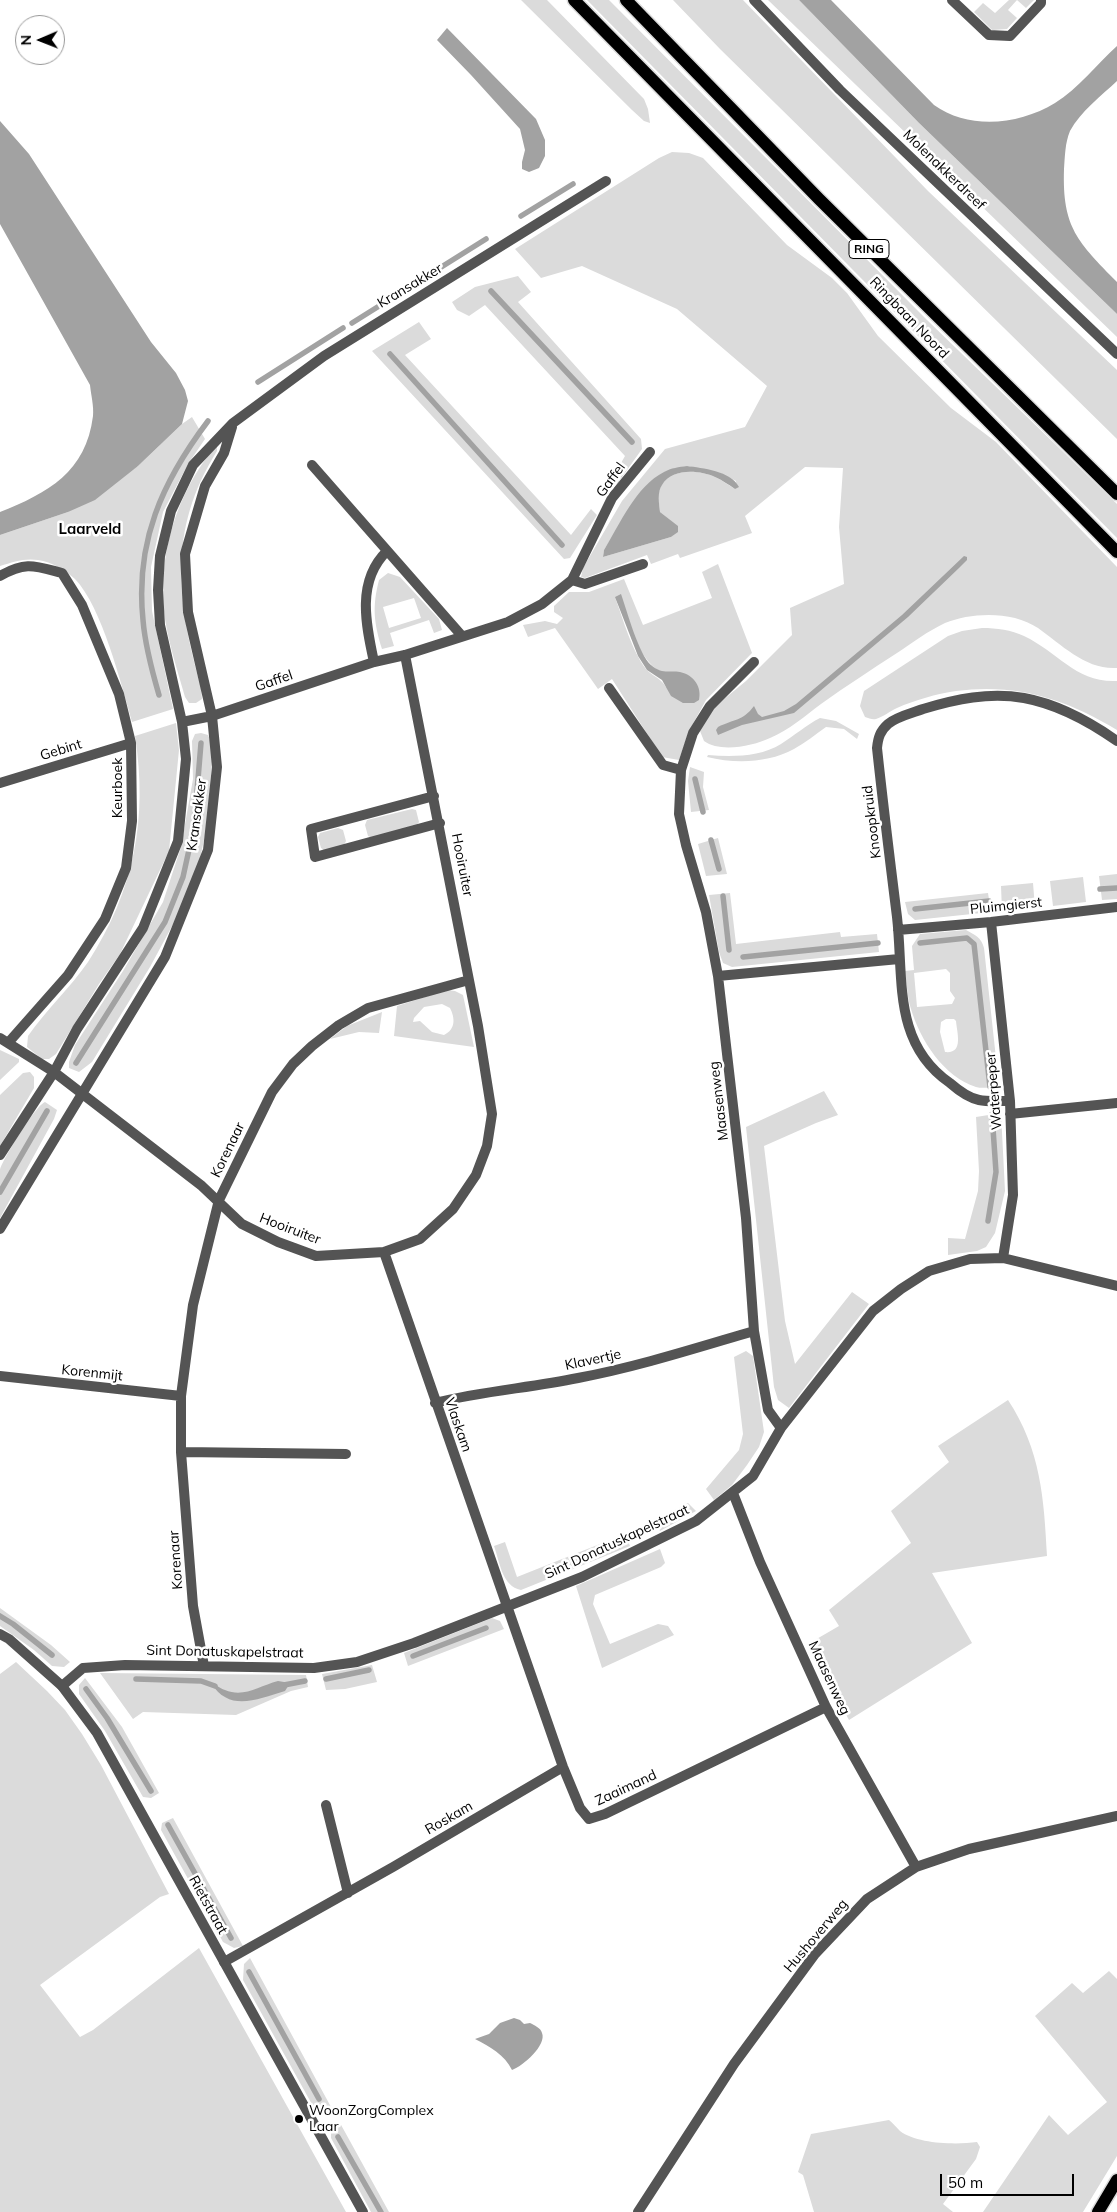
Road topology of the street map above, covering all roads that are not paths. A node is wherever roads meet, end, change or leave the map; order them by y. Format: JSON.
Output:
{"nodes":[{"id":1,"x":574,"y":0,"type":"edge"},
{"id":2,"x":626,"y":0,"type":"edge"},
{"id":3,"x":952,"y":0,"type":"edge"},
{"id":4,"x":1041,"y":0,"type":"edge"},
{"id":5,"x":755,"y":1,"type":"edge"},
{"id":6,"x":606,"y":181,"type":"dead end"},
{"id":7,"x":1117,"y":354,"type":"edge"},
{"id":8,"x":233,"y":423,"type":"junction"},
{"id":9,"x":650,"y":452,"type":"dead end"},
{"id":10,"x":312,"y":465,"type":"dead end"},
{"id":11,"x":1117,"y":494,"type":"edge"},
{"id":12,"x":386,"y":551,"type":"junction"},
{"id":13,"x":1117,"y":552,"type":"edge"},
{"id":14,"x":643,"y":564,"type":"dead end"},
{"id":15,"x":0,"y":576,"type":"edge"},
{"id":16,"x":572,"y":580,"type":"junction"},
{"id":17,"x":462,"y":636,"type":"junction"},
{"id":18,"x":405,"y":655,"type":"junction"},
{"id":19,"x":374,"y":662,"type":"junction"},
{"id":20,"x":754,"y":662,"type":"dead end"},
{"id":21,"x":609,"y":688,"type":"dead end"},
{"id":22,"x":212,"y":716,"type":"junction"},
{"id":23,"x":182,"y":722,"type":"junction"},
{"id":24,"x":1117,"y":741,"type":"edge"},
{"id":25,"x":131,"y":743,"type":"junction"},
{"id":26,"x":681,"y":770,"type":"junction"},
{"id":27,"x":0,"y":783,"type":"edge"},
{"id":28,"x":434,"y":796,"type":"junction"},
{"id":29,"x":440,"y":823,"type":"junction"},
{"id":30,"x":1117,"y":907,"type":"edge"},
{"id":31,"x":991,"y":922,"type":"junction"},
{"id":32,"x":898,"y":930,"type":"junction"},
{"id":33,"x":899,"y":960,"type":"junction"},
{"id":34,"x":718,"y":976,"type":"junction"},
{"id":35,"x":470,"y":980,"type":"junction"},
{"id":36,"x":4,"y":1041,"type":"edge"},
{"id":37,"x":54,"y":1072,"type":"junction"},
{"id":38,"x":81,"y":1093,"type":"junction"},
{"id":39,"x":1010,"y":1101,"type":"junction"},
{"id":40,"x":1117,"y":1103,"type":"edge"},
{"id":41,"x":1010,"y":1114,"type":"junction"},
{"id":42,"x":0,"y":1155,"type":"edge"},
{"id":43,"x":219,"y":1200,"type":"junction"},
{"id":44,"x":0,"y":1229,"type":"edge"},
{"id":45,"x":384,"y":1252,"type":"junction"},
{"id":46,"x":1002,"y":1258,"type":"junction"},
{"id":47,"x":1117,"y":1286,"type":"edge"},
{"id":48,"x":754,"y":1331,"type":"junction"},
{"id":49,"x":0,"y":1376,"type":"edge"},
{"id":50,"x":181,"y":1396,"type":"junction"},
{"id":51,"x":435,"y":1403,"type":"junction"},
{"id":52,"x":781,"y":1428,"type":"junction"},
{"id":53,"x":181,"y":1452,"type":"junction"},
{"id":54,"x":346,"y":1454,"type":"dead end"},
{"id":55,"x":734,"y":1493,"type":"junction"},
{"id":56,"x":507,"y":1606,"type":"junction"},
{"id":57,"x":0,"y":1634,"type":"edge"},
{"id":58,"x":204,"y":1666,"type":"junction"},
{"id":59,"x":62,"y":1686,"type":"junction"},
{"id":60,"x":826,"y":1707,"type":"junction"},
{"id":61,"x":563,"y":1767,"type":"junction"},
{"id":62,"x":326,"y":1805,"type":"dead end"},
{"id":63,"x":1117,"y":1816,"type":"edge"},
{"id":64,"x":916,"y":1867,"type":"junction"},
{"id":65,"x":348,"y":1893,"type":"junction"},
{"id":66,"x":224,"y":1962,"type":"junction"},
{"id":67,"x":1117,"y":2180,"type":"edge"},
{"id":68,"x":362,"y":2212,"type":"edge"},
{"id":69,"x":638,"y":2212,"type":"edge"},
{"id":70,"x":1098,"y":2212,"type":"edge"}],
"edges":[{"from":1,"to":13,"type":"main road","name":"Ringbaan Noord","number":"RING"},
{"from":2,"to":11,"type":"main road","name":"Ringbaan Noord","number":"RING"},
{"from":3,"to":4,"type":"street"},
{"from":5,"to":7,"type":"street","name":"Molenakkerdreef"},
{"from":6,"to":8,"type":"street","name":"Kransakker"},
{"from":8,"to":22,"type":"street","name":"Kransakker"},
{"from":8,"to":23,"type":"street","name":"Kransakker"},
{"from":9,"to":16,"type":"street","name":"Gaffel"},
{"from":10,"to":12,"type":"street"},
{"from":12,"to":17,"type":"street"},
{"from":12,"to":19,"type":"street"},
{"from":14,"to":16,"type":"street"},
{"from":15,"to":25,"type":"street","name":"Keurboek"},
{"from":16,"to":17,"type":"street","name":"Gaffel"},
{"from":17,"to":18,"type":"street","name":"Gaffel"},
{"from":18,"to":19,"type":"street","name":"Gaffel"},
{"from":18,"to":28,"type":"street","name":"Hooiruiter"},
{"from":19,"to":22,"type":"street","name":"Gaffel"},
{"from":20,"to":26,"type":"street","name":"Maasenweg"},
{"from":21,"to":26,"type":"street"},
{"from":22,"to":23,"type":"street","name":"Gaffel"},
{"from":22,"to":38,"type":"street","name":"Kransakker"},
{"from":23,"to":37,"type":"street","name":"Kransakker"},
{"from":24,"to":32,"type":"street","name":"Knoopkruid"},
{"from":25,"to":27,"type":"street","name":"Gebint"},
{"from":25,"to":36,"type":"street","name":"Keurboek"},
{"from":26,"to":34,"type":"street","name":"Maasenweg"},
{"from":28,"to":29,"type":"street","name":"Hooiruiter"},
{"from":28,"to":29,"type":"street","name":"Hooiruiter"},
{"from":29,"to":35,"type":"street","name":"Hooiruiter"},
{"from":30,"to":31,"type":"street","name":"Pluimgierst"},
{"from":31,"to":32,"type":"street","name":"Pluimgierst"},
{"from":31,"to":39,"type":"street","name":"Waterpeper"},
{"from":32,"to":33,"type":"street","name":"Knoopkruid"},
{"from":33,"to":34,"type":"street"},
{"from":33,"to":39,"type":"street","name":"Knoopkruid"},
{"from":34,"to":48,"type":"street","name":"Maasenweg"},
{"from":35,"to":43,"type":"street","name":"Korenaar"},
{"from":35,"to":45,"type":"street","name":"Hooiruiter"},
{"from":36,"to":37,"type":"street","name":"Keurboek"},
{"from":37,"to":38,"type":"street","name":"Keurboek"},
{"from":37,"to":42,"type":"street","name":"Kransakker"},
{"from":38,"to":43,"type":"street","name":"Hooiruiter"},
{"from":38,"to":44,"type":"street","name":"Kransakker"},
{"from":39,"to":41,"type":"street","name":"Waterpeper"},
{"from":40,"to":41,"type":"street"},
{"from":41,"to":46,"type":"street","name":"Waterpeper"},
{"from":43,"to":45,"type":"street","name":"Hooiruiter"},
{"from":43,"to":50,"type":"street","name":"Korenaar"},
{"from":45,"to":51,"type":"street","name":"Vlaskam"},
{"from":46,"to":47,"type":"street","name":"Sint Donatuskapelstraat"},
{"from":46,"to":52,"type":"street","name":"Sint Donatuskapelstraat"},
{"from":48,"to":51,"type":"street","name":"Klavertje"},
{"from":48,"to":52,"type":"street","name":"Maasenweg"},
{"from":49,"to":50,"type":"street","name":"Korenmijt"},
{"from":50,"to":53,"type":"street","name":"Korenaar"},
{"from":51,"to":56,"type":"street","name":"Vlaskam"},
{"from":52,"to":55,"type":"street","name":"Sint Donatuskapelstraat"},
{"from":53,"to":54,"type":"street"},
{"from":53,"to":58,"type":"street","name":"Korenaar"},
{"from":55,"to":56,"type":"street","name":"Sint Donatuskapelstraat"},
{"from":55,"to":60,"type":"street","name":"Maasenweg"},
{"from":56,"to":58,"type":"street","name":"Sint Donatuskapelstraat"},
{"from":56,"to":61,"type":"street","name":"Zaaimand"},
{"from":57,"to":59,"type":"street","name":"Rietstraat"},
{"from":58,"to":59,"type":"street","name":"Sint Donatuskapelstraat"},
{"from":59,"to":66,"type":"street","name":"Rietstraat"},
{"from":60,"to":61,"type":"street","name":"Zaaimand"},
{"from":60,"to":64,"type":"street","name":"Maasenweg"},
{"from":61,"to":65,"type":"street","name":"Roskam"},
{"from":62,"to":65,"type":"street"},
{"from":63,"to":64,"type":"street","name":"Hushoverweg"},
{"from":64,"to":69,"type":"street","name":"Hushoverweg"},
{"from":65,"to":66,"type":"street","name":"Roskam"},
{"from":66,"to":68,"type":"street","name":"Rietstraat"},
{"from":67,"to":70,"type":"main road"}]}
